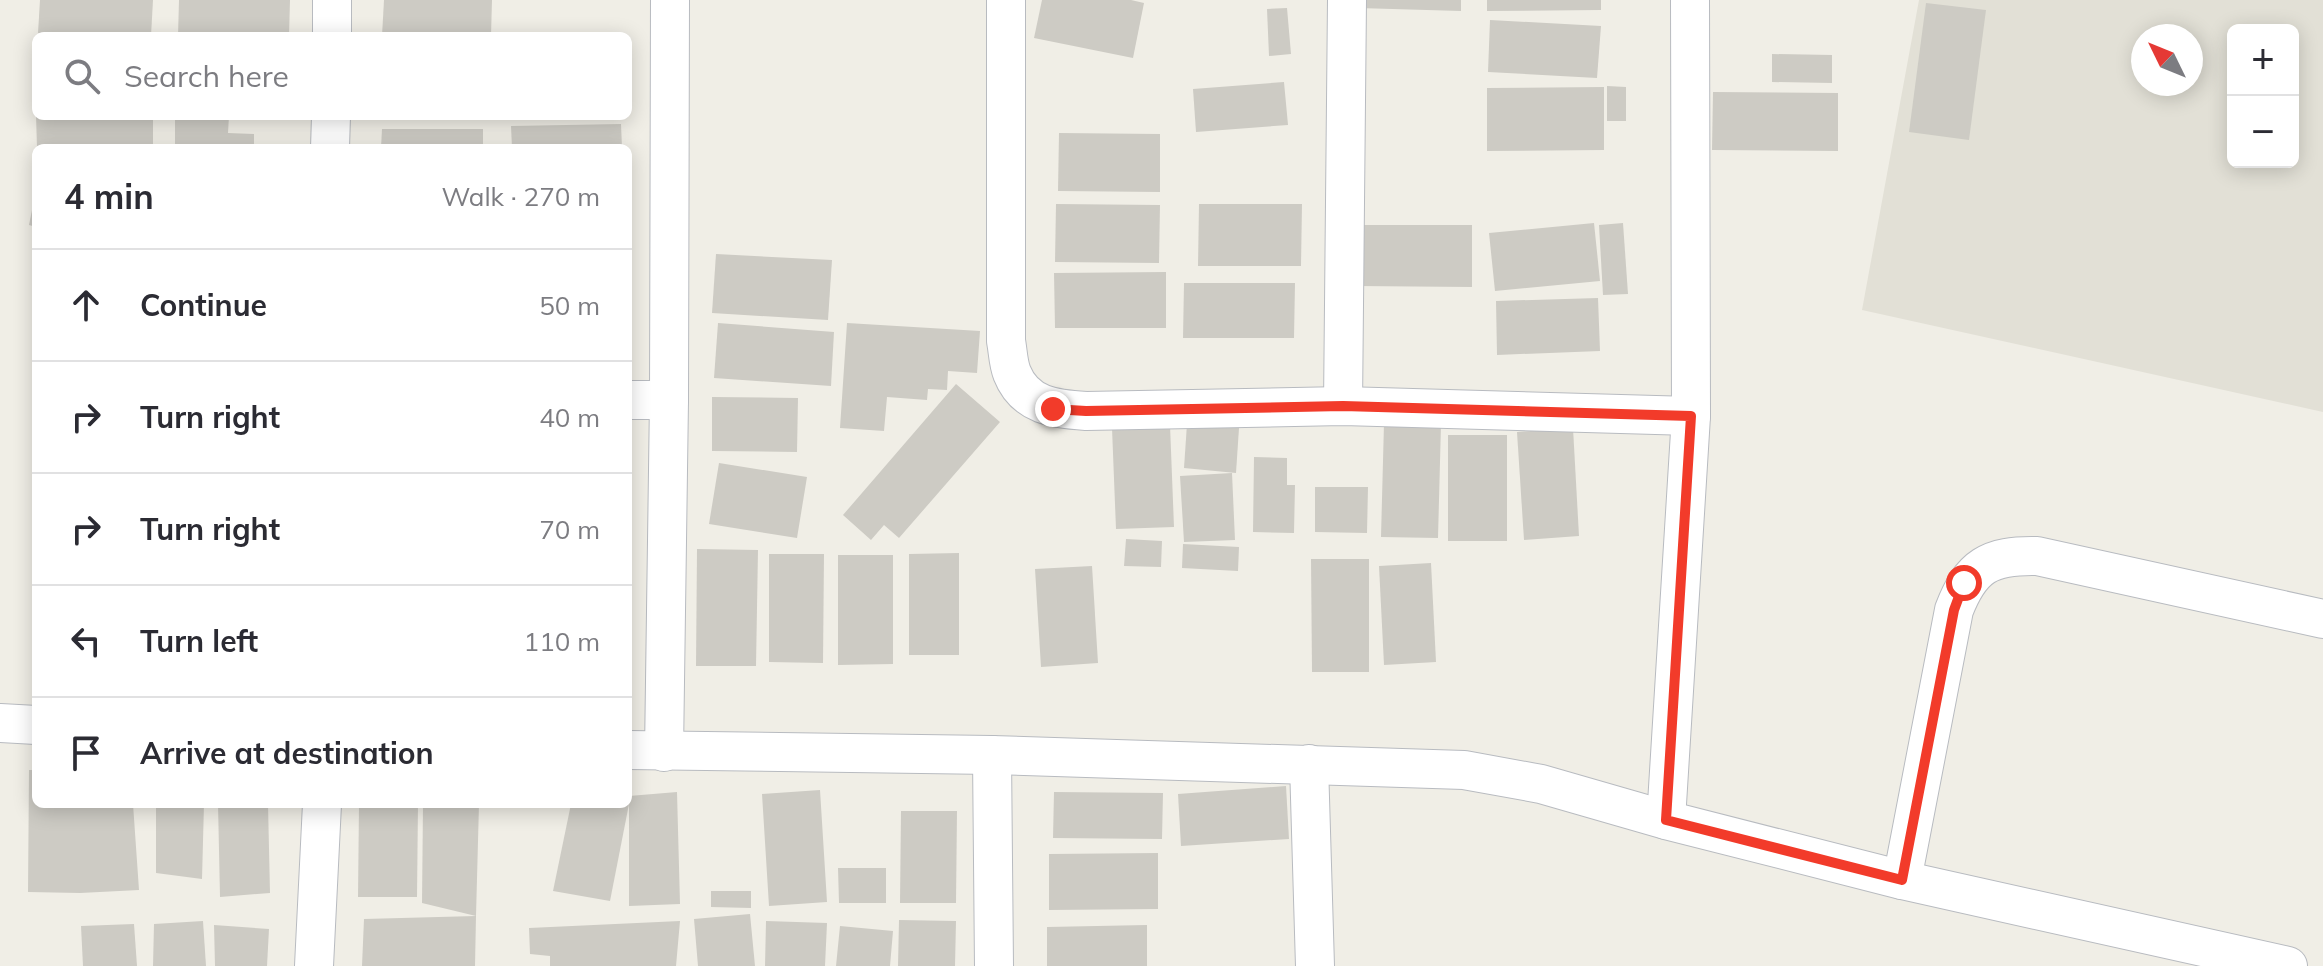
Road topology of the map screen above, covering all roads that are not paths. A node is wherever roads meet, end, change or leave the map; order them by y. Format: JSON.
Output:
{"nodes":[{"id":1,"x":332,"y":0,"type":"edge"},
{"id":2,"x":670,"y":0,"type":"edge"},
{"id":3,"x":1006,"y":0,"type":"edge"},
{"id":4,"x":1347,"y":0,"type":"edge"},
{"id":5,"x":1690,"y":0,"type":"edge"},
{"id":6,"x":332,"y":32,"type":"edge"},
{"id":7,"x":331,"y":120,"type":"edge"},
{"id":8,"x":330,"y":144,"type":"edge"},
{"id":9,"x":632,"y":400,"type":"edge"},
{"id":10,"x":669,"y":400,"type":"junction"},
{"id":11,"x":1343,"y":406,"type":"junction"},
{"id":12,"x":1691,"y":416,"type":"junction"},
{"id":13,"x":2323,"y":619,"type":"edge"},
{"id":14,"x":0,"y":723,"type":"edge"},
{"id":15,"x":32,"y":725,"type":"edge"},
{"id":16,"x":646,"y":751,"type":"edge"},
{"id":17,"x":992,"y":755,"type":"junction"},
{"id":18,"x":1309,"y":764,"type":"junction"},
{"id":19,"x":322,"y":808,"type":"edge"},
{"id":20,"x":1666,"y":820,"type":"junction"},
{"id":21,"x":1902,"y":880,"type":"junction"},
{"id":22,"x":2233,"y":960,"type":"edge"},
{"id":23,"x":314,"y":966,"type":"edge"},
{"id":24,"x":994,"y":966,"type":"edge"},
{"id":25,"x":1315,"y":966,"type":"edge"},
{"id":26,"x":2288,"y":966,"type":"edge"}],
"edges":[{"from":1,"to":6,"type":"street"},
{"from":2,"to":10,"type":"street"},
{"from":3,"to":11,"type":"street"},
{"from":4,"to":11,"type":"street"},
{"from":5,"to":12,"type":"street"},
{"from":7,"to":8,"type":"street"},
{"from":9,"to":10,"type":"street"},
{"from":10,"to":16,"type":"street"},
{"from":11,"to":12,"type":"street"},
{"from":12,"to":20,"type":"street"},
{"from":13,"to":21,"type":"street"},
{"from":14,"to":15,"type":"street"},
{"from":16,"to":17,"type":"street"},
{"from":17,"to":18,"type":"street"},
{"from":17,"to":24,"type":"street"},
{"from":18,"to":20,"type":"street"},
{"from":18,"to":25,"type":"street"},
{"from":19,"to":23,"type":"street"},
{"from":20,"to":21,"type":"street"},
{"from":21,"to":22,"type":"street"},
{"from":22,"to":26,"type":"street"}]}
